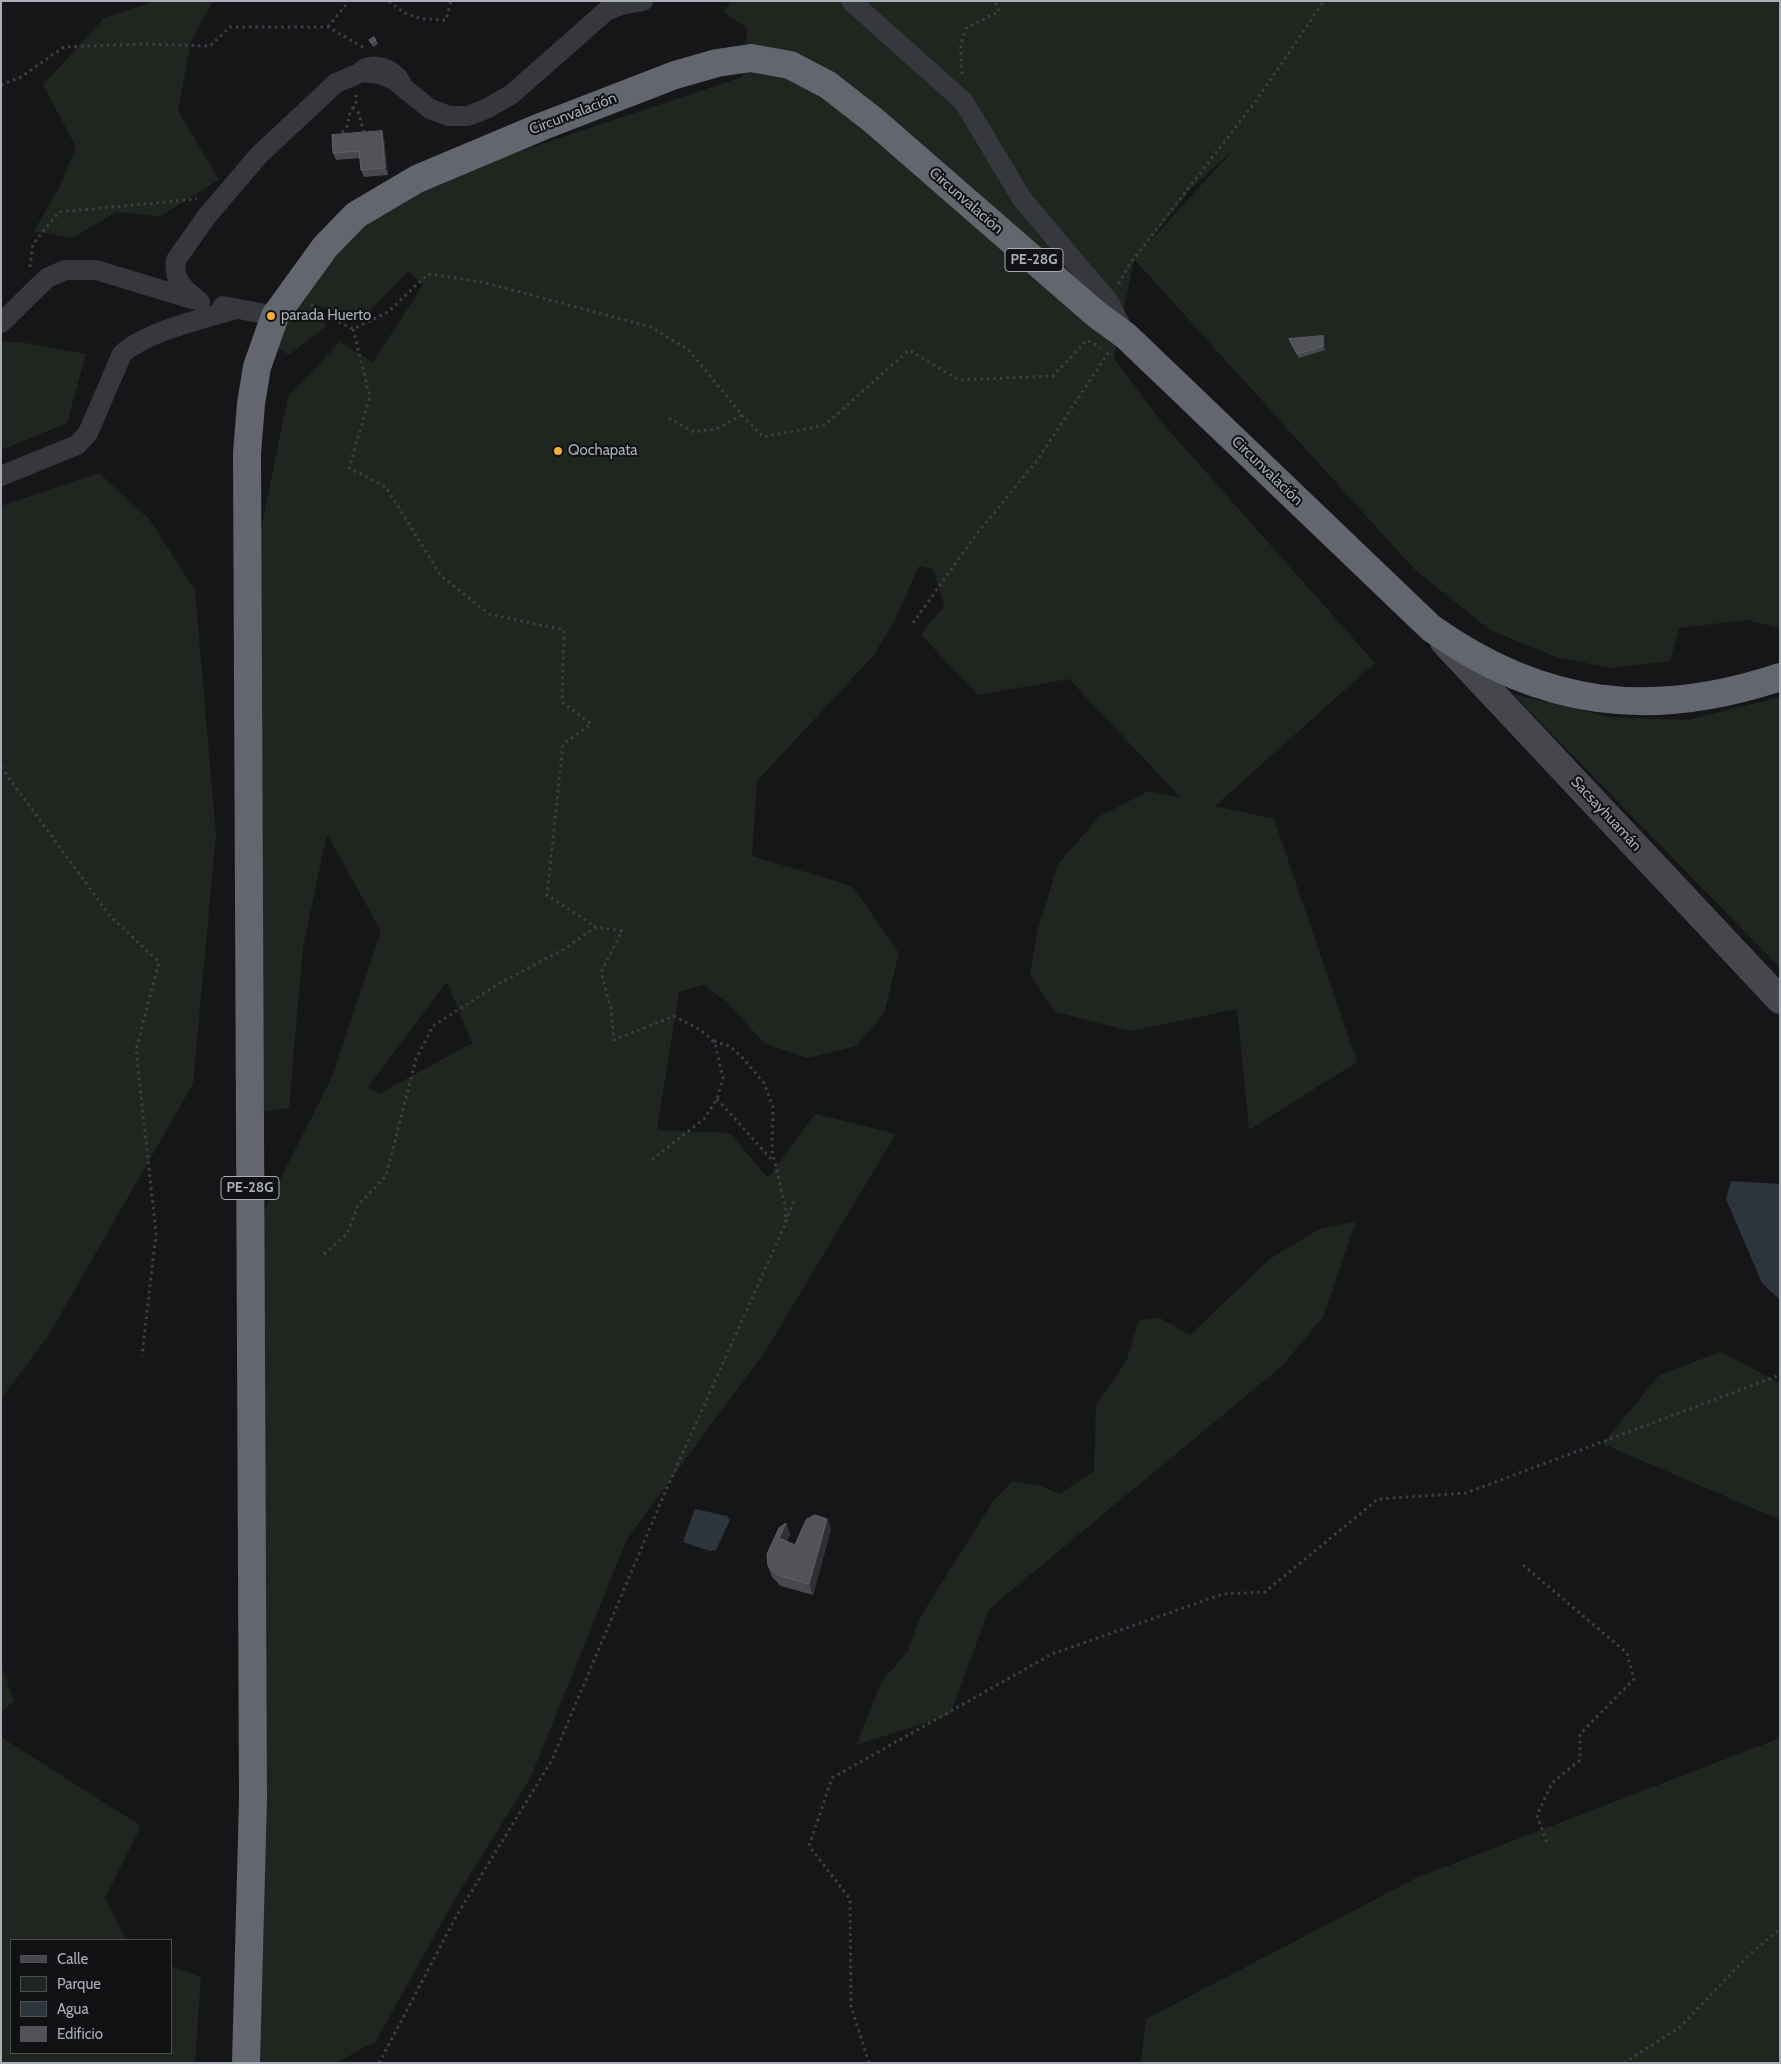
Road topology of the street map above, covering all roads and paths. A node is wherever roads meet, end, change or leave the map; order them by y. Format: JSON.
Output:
{"nodes":[{"id":1,"x":349,"y":1,"type":"edge"},
{"id":2,"x":389,"y":1,"type":"edge"},
{"id":3,"x":451,"y":1,"type":"edge"},
{"id":4,"x":643,"y":1,"type":"edge"},
{"id":5,"x":851,"y":1,"type":"edge"},
{"id":6,"x":996,"y":1,"type":"edge"},
{"id":7,"x":1324,"y":1,"type":"edge"},
{"id":8,"x":328,"y":27,"type":"junction"},
{"id":9,"x":368,"y":50,"type":"dead end"},
{"id":10,"x":1,"y":85,"type":"edge"},
{"id":11,"x":356,"y":102,"type":"dead end"},
{"id":12,"x":964,"y":102,"type":"junction"},
{"id":13,"x":354,"y":107,"type":"junction"},
{"id":14,"x":365,"y":140,"type":"edge"},
{"id":15,"x":342,"y":142,"type":"edge"},
{"id":16,"x":218,"y":203,"type":"junction"},
{"id":17,"x":297,"y":284,"type":"junction"},
{"id":18,"x":25,"y":300,"type":"junction"},
{"id":19,"x":200,"y":302,"type":"junction"},
{"id":20,"x":1109,"y":302,"type":"junction"},
{"id":21,"x":236,"y":309,"type":"junction"},
{"id":22,"x":275,"y":316,"type":"junction"},
{"id":23,"x":1,"y":323,"type":"edge"},
{"id":24,"x":353,"y":329,"type":"junction"},
{"id":25,"x":1117,"y":344,"type":"junction"},
{"id":26,"x":742,"y":415,"type":"junction"},
{"id":27,"x":666,"y":417,"type":"dead end"},
{"id":28,"x":1,"y":476,"type":"edge"},
{"id":29,"x":913,"y":623,"type":"dead end"},
{"id":30,"x":1432,"y":628,"type":"junction"},
{"id":31,"x":1780,"y":677,"type":"edge"},
{"id":32,"x":1,"y":767,"type":"edge"},
{"id":33,"x":596,"y":927,"type":"junction"},
{"id":34,"x":1780,"y":1000,"type":"edge"},
{"id":35,"x":712,"y":1040,"type":"junction"},
{"id":36,"x":717,"y":1099,"type":"junction"},
{"id":37,"x":650,"y":1161,"type":"dead end"},
{"id":38,"x":775,"y":1163,"type":"junction"},
{"id":39,"x":794,"y":1201,"type":"dead end"},
{"id":40,"x":784,"y":1227,"type":"junction"},
{"id":41,"x":324,"y":1254,"type":"dead end"},
{"id":42,"x":142,"y":1356,"type":"dead end"},
{"id":43,"x":1780,"y":1375,"type":"edge"},
{"id":44,"x":1523,"y":1566,"type":"dead end"},
{"id":45,"x":1548,"y":1846,"type":"dead end"},
{"id":46,"x":1780,"y":1928,"type":"edge"},
{"id":47,"x":246,"y":2063,"type":"edge"},
{"id":48,"x":379,"y":2063,"type":"edge"},
{"id":49,"x":869,"y":2063,"type":"edge"},
{"id":50,"x":1624,"y":2063,"type":"edge"}],
"edges":[{"from":1,"to":8,"type":"path"},
{"from":2,"to":3,"type":"path"},
{"from":4,"to":16,"type":"street"},
{"from":5,"to":12,"type":"street"},
{"from":6,"to":12,"type":"path"},
{"from":7,"to":20,"type":"path"},
{"from":8,"to":9,"type":"path"},
{"from":8,"to":10,"type":"path"},
{"from":11,"to":13,"type":"path"},
{"from":12,"to":20,"type":"street"},
{"from":13,"to":14,"type":"path"},
{"from":13,"to":15,"type":"path"},
{"from":16,"to":18,"type":"path"},
{"from":16,"to":19,"type":"street"},
{"from":17,"to":22,"type":"highway","name":"Circunvalación","number":"PE-28G"},
{"from":17,"to":24,"type":"path"},
{"from":17,"to":25,"type":"highway","name":"Circunvalación","number":"PE-28G"},
{"from":18,"to":19,"type":"street"},
{"from":18,"to":23,"type":"street"},
{"from":19,"to":21,"type":"street"},
{"from":20,"to":25,"type":"street"},
{"from":21,"to":22,"type":"street"},
{"from":21,"to":28,"type":"street"},
{"from":22,"to":47,"type":"highway","number":"PE-28G"},
{"from":24,"to":26,"type":"path"},
{"from":24,"to":33,"type":"path"},
{"from":25,"to":26,"type":"path"},
{"from":25,"to":29,"type":"path"},
{"from":25,"to":30,"type":"highway","name":"Circunvalación","number":"PE-28G"},
{"from":26,"to":27,"type":"path"},
{"from":30,"to":31,"type":"highway","name":"Circunvalación","number":"PE-28G"},
{"from":30,"to":34,"type":"street","name":"Sacsayhuamán"},
{"from":32,"to":42,"type":"path"},
{"from":33,"to":35,"type":"path"},
{"from":33,"to":41,"type":"path"},
{"from":35,"to":36,"type":"path"},
{"from":35,"to":38,"type":"path"},
{"from":36,"to":37,"type":"path"},
{"from":36,"to":38,"type":"path"},
{"from":38,"to":40,"type":"path"},
{"from":39,"to":40,"type":"path"},
{"from":40,"to":48,"type":"path"},
{"from":43,"to":49,"type":"path"},
{"from":44,"to":45,"type":"path"},
{"from":46,"to":50,"type":"path"}]}
